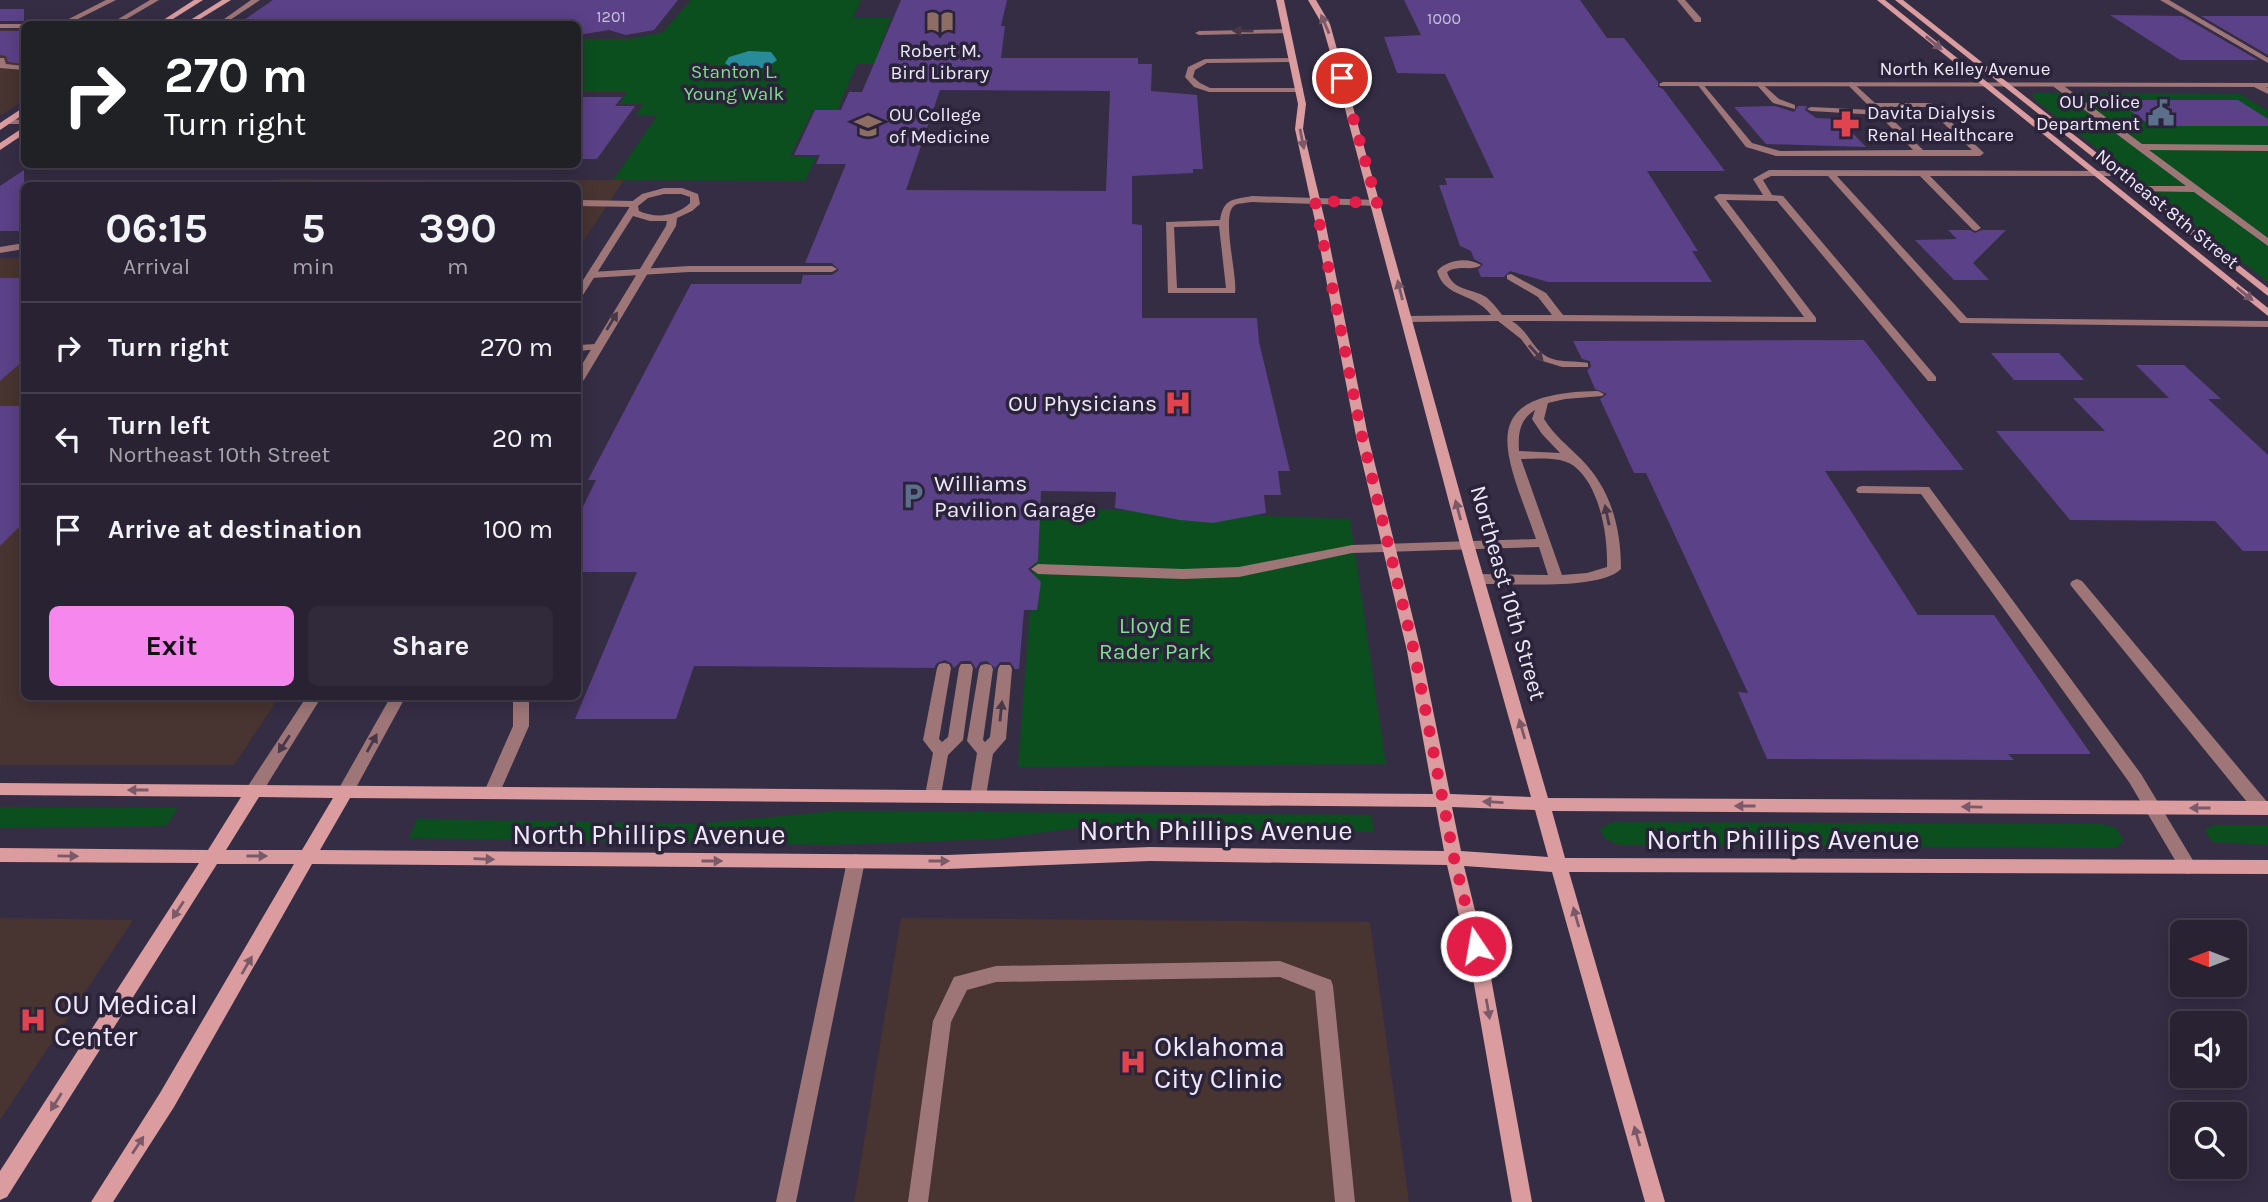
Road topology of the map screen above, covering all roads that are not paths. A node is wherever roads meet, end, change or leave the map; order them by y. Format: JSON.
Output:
{"nodes":[{"id":1,"x":112,"y":0,"type":"edge"},
{"id":2,"x":155,"y":0,"type":"edge"},
{"id":3,"x":198,"y":0,"type":"edge"},
{"id":4,"x":227,"y":0,"type":"edge"},
{"id":5,"x":256,"y":0,"type":"edge"},
{"id":6,"x":1280,"y":0,"type":"edge"},
{"id":7,"x":1312,"y":0,"type":"edge"},
{"id":8,"x":1681,"y":0,"type":"edge"},
{"id":9,"x":1881,"y":0,"type":"edge"},
{"id":10,"x":1899,"y":0,"type":"edge"},
{"id":11,"x":2164,"y":0,"type":"edge"},
{"id":12,"x":1698,"y":20,"type":"dead end"},
{"id":13,"x":69,"y":21,"type":"edge"},
{"id":14,"x":119,"y":21,"type":"edge"},
{"id":15,"x":166,"y":21,"type":"edge"},
{"id":16,"x":193,"y":21,"type":"edge"},
{"id":17,"x":224,"y":21,"type":"edge"},
{"id":18,"x":0,"y":26,"type":"edge"},
{"id":19,"x":21,"y":26,"type":"edge"},
{"id":20,"x":1287,"y":31,"type":"junction"},
{"id":21,"x":1199,"y":33,"type":"dead end"},
{"id":22,"x":1293,"y":60,"type":"junction"},
{"id":23,"x":2268,"y":61,"type":"edge"},
{"id":24,"x":21,"y":63,"type":"edge"},
{"id":25,"x":21,"y":68,"type":"edge"},
{"id":26,"x":1701,"y":84,"type":"junction"},
{"id":27,"x":1760,"y":84,"type":"junction"},
{"id":28,"x":1852,"y":84,"type":"junction"},
{"id":29,"x":1663,"y":85,"type":"dead end"},
{"id":30,"x":1986,"y":85,"type":"junction"},
{"id":31,"x":2005,"y":85,"type":"junction"},
{"id":32,"x":2057,"y":85,"type":"junction"},
{"id":33,"x":2257,"y":85,"type":"junction"},
{"id":34,"x":2268,"y":85,"type":"edge"},
{"id":35,"x":1300,"y":90,"type":"junction"},
{"id":36,"x":2268,"y":92,"type":"edge"},
{"id":37,"x":1872,"y":105,"type":"junction"},
{"id":38,"x":1792,"y":107,"type":"dead end"},
{"id":39,"x":1811,"y":109,"type":"dead end"},
{"id":40,"x":21,"y":113,"type":"edge"},
{"id":41,"x":1881,"y":113,"type":"junction"},
{"id":42,"x":4,"y":124,"type":"edge"},
{"id":43,"x":21,"y":133,"type":"edge"},
{"id":44,"x":0,"y":147,"type":"edge"},
{"id":45,"x":2140,"y":147,"type":"junction"},
{"id":46,"x":2268,"y":148,"type":"edge"},
{"id":47,"x":1921,"y":153,"type":"junction"},
{"id":48,"x":1830,"y":173,"type":"junction"},
{"id":49,"x":2116,"y":173,"type":"junction"},
{"id":50,"x":1923,"y":174,"type":"junction"},
{"id":51,"x":2096,"y":174,"type":"junction"},
{"id":52,"x":2136,"y":189,"type":"junction"},
{"id":53,"x":2196,"y":189,"type":"junction"},
{"id":54,"x":1769,"y":198,"type":"junction"},
{"id":55,"x":1315,"y":201,"type":"junction"},
{"id":56,"x":581,"y":203,"type":"edge"},
{"id":57,"x":1377,"y":203,"type":"junction"},
{"id":58,"x":633,"y":207,"type":"junction"},
{"id":59,"x":672,"y":217,"type":"junction"},
{"id":60,"x":1224,"y":223,"type":"junction"},
{"id":61,"x":1976,"y":228,"type":"dead end"},
{"id":62,"x":2268,"y":243,"type":"edge"},
{"id":63,"x":21,"y":246,"type":"edge"},
{"id":64,"x":0,"y":250,"type":"edge"},
{"id":65,"x":1476,"y":265,"type":"dead end"},
{"id":66,"x":742,"y":270,"type":"junction"},
{"id":67,"x":832,"y":270,"type":"dead end"},
{"id":68,"x":642,"y":273,"type":"junction"},
{"id":69,"x":591,"y":275,"type":"junction"},
{"id":70,"x":1511,"y":277,"type":"dead end"},
{"id":71,"x":736,"y":284,"type":"dead end"},
{"id":72,"x":581,"y":290,"type":"edge"},
{"id":73,"x":2268,"y":293,"type":"edge"},
{"id":74,"x":2268,"y":313,"type":"edge"},
{"id":75,"x":1499,"y":318,"type":"junction"},
{"id":76,"x":1560,"y":318,"type":"junction"},
{"id":77,"x":1407,"y":319,"type":"junction"},
{"id":78,"x":2268,"y":324,"type":"edge"},
{"id":79,"x":596,"y":347,"type":"junction"},
{"id":80,"x":581,"y":348,"type":"edge"},
{"id":81,"x":1584,"y":365,"type":"dead end"},
{"id":82,"x":581,"y":374,"type":"edge"},
{"id":83,"x":1933,"y":379,"type":"dead end"},
{"id":84,"x":1598,"y":394,"type":"dead end"},
{"id":85,"x":1543,"y":400,"type":"junction"},
{"id":86,"x":1513,"y":456,"type":"junction"},
{"id":87,"x":1578,"y":463,"type":"junction"},
{"id":88,"x":1862,"y":490,"type":"dead end"},
{"id":89,"x":1544,"y":543,"type":"junction"},
{"id":90,"x":1467,"y":544,"type":"junction"},
{"id":91,"x":1391,"y":547,"type":"junction"},
{"id":92,"x":1038,"y":569,"type":"dead end"},
{"id":93,"x":1556,"y":578,"type":"junction"},
{"id":94,"x":1478,"y":579,"type":"junction"},
{"id":95,"x":2077,"y":584,"type":"dead end"},
{"id":96,"x":944,"y":668,"type":"dead end"},
{"id":97,"x":966,"y":668,"type":"dead end"},
{"id":98,"x":986,"y":669,"type":"dead end"},
{"id":99,"x":1006,"y":669,"type":"dead end"},
{"id":100,"x":312,"y":700,"type":"edge"},
{"id":101,"x":397,"y":700,"type":"edge"},
{"id":102,"x":521,"y":700,"type":"edge"},
{"id":103,"x":941,"y":752,"type":"junction"},
{"id":104,"x":985,"y":752,"type":"junction"},
{"id":105,"x":0,"y":789,"type":"edge"},
{"id":106,"x":346,"y":790,"type":"junction"},
{"id":107,"x":254,"y":791,"type":"junction"},
{"id":108,"x":492,"y":792,"type":"junction"},
{"id":109,"x":933,"y":795,"type":"junction"},
{"id":110,"x":978,"y":796,"type":"junction"},
{"id":111,"x":1443,"y":799,"type":"junction"},
{"id":112,"x":1543,"y":804,"type":"junction"},
{"id":113,"x":2150,"y":807,"type":"junction"},
{"id":114,"x":2265,"y":808,"type":"edge"},
{"id":115,"x":0,"y":855,"type":"edge"},
{"id":116,"x":212,"y":856,"type":"junction"},
{"id":117,"x":310,"y":856,"type":"junction"},
{"id":118,"x":1454,"y":858,"type":"junction"},
{"id":119,"x":856,"y":861,"type":"junction"},
{"id":120,"x":1560,"y":865,"type":"junction"},
{"id":121,"x":2188,"y":867,"type":"junction"},
{"id":122,"x":2268,"y":867,"type":"edge"},
{"id":123,"x":0,"y":1190,"type":"edge"},
{"id":124,"x":101,"y":1202,"type":"edge"},
{"id":125,"x":786,"y":1202,"type":"edge"},
{"id":126,"x":918,"y":1202,"type":"edge"},
{"id":127,"x":1345,"y":1202,"type":"edge"},
{"id":128,"x":1522,"y":1202,"type":"edge"},
{"id":129,"x":1655,"y":1202,"type":"edge"}],
"edges":[{"from":1,"to":13,"type":"street"},
{"from":2,"to":14,"type":"street"},
{"from":3,"to":15,"type":"main road"},
{"from":4,"to":16,"type":"main road"},
{"from":5,"to":17,"type":"street"},
{"from":6,"to":20,"type":"main road"},
{"from":57,"to":7,"type":"main road","name":"Northeast 10th Street","one_way":true},
{"from":8,"to":12,"type":"street"},
{"from":9,"to":30,"type":"main road","name":"Northeast 8th Street","one_way":true},
{"from":10,"to":31,"type":"main road","name":"Northeast 8th Street"},
{"from":11,"to":23,"type":"street"},
{"from":18,"to":19,"type":"street"},
{"from":20,"to":21,"type":"street","one_way":true},
{"from":20,"to":22,"type":"main road"},
{"from":22,"to":35,"type":"main road"},
{"from":22,"to":35,"type":"street"},
{"from":24,"to":25,"type":"street"},
{"from":26,"to":27,"type":"street","name":"North Kelley Avenue"},
{"from":26,"to":29,"type":"street","name":"North Kelley Avenue"},
{"from":26,"to":47,"type":"street"},
{"from":27,"to":28,"type":"street","name":"North Kelley Avenue"},
{"from":27,"to":38,"type":"street"},
{"from":28,"to":30,"type":"street","name":"North Kelley Avenue"},
{"from":28,"to":37,"type":"street"},
{"from":30,"to":31,"type":"street","name":"North Kelley Avenue"},
{"from":30,"to":51,"type":"main road","name":"Northeast 8th Street"},
{"from":31,"to":32,"type":"street","name":"North Kelley Avenue"},
{"from":31,"to":49,"type":"main road","name":"Northeast 8th Street"},
{"from":32,"to":33,"type":"street","name":"North Kelley Avenue"},
{"from":32,"to":45,"type":"street"},
{"from":33,"to":34,"type":"street","name":"North Kelley Avenue"},
{"from":33,"to":36,"type":"street"},
{"from":35,"to":55,"type":"main road","one_way":true},
{"from":37,"to":41,"type":"street"},
{"from":37,"to":47,"type":"street"},
{"from":39,"to":41,"type":"street"},
{"from":40,"to":42,"type":"main road"},
{"from":41,"to":47,"type":"street"},
{"from":43,"to":44,"type":"main road"},
{"from":45,"to":46,"type":"street"},
{"from":45,"to":53,"type":"street"},
{"from":48,"to":50,"type":"street"},
{"from":48,"to":54,"type":"street"},
{"from":48,"to":78,"type":"street"},
{"from":49,"to":51,"type":"street"},
{"from":49,"to":52,"type":"main road","name":"Northeast 8th Street"},
{"from":50,"to":51,"type":"street"},
{"from":50,"to":61,"type":"street"},
{"from":51,"to":74,"type":"main road","name":"Northeast 8th Street","one_way":true},
{"from":52,"to":53,"type":"street"},
{"from":52,"to":73,"type":"main road","name":"Northeast 8th Street"},
{"from":53,"to":62,"type":"street"},
{"from":54,"to":76,"type":"street"},
{"from":54,"to":83,"type":"street"},
{"from":55,"to":57,"type":"street"},
{"from":55,"to":60,"type":"street"},
{"from":55,"to":91,"type":"main road"},
{"from":56,"to":58,"type":"street"},
{"from":77,"to":57,"type":"main road","name":"Northeast 10th Street","one_way":true},
{"from":58,"to":59,"type":"street"},
{"from":58,"to":59,"type":"street"},
{"from":58,"to":69,"type":"street"},
{"from":59,"to":68,"type":"street"},
{"from":60,"to":60,"type":"street"},
{"from":63,"to":64,"type":"street"},
{"from":65,"to":75,"type":"street"},
{"from":66,"to":67,"type":"street"},
{"from":66,"to":68,"type":"street"},
{"from":66,"to":71,"type":"street"},
{"from":68,"to":69,"type":"street"},
{"from":79,"to":68,"type":"street","one_way":true},
{"from":69,"to":72,"type":"street"},
{"from":70,"to":76,"type":"street"},
{"from":75,"to":76,"type":"street"},
{"from":75,"to":77,"type":"street"},
{"from":75,"to":81,"type":"street","one_way":true},
{"from":90,"to":77,"type":"main road","name":"Northeast 10th Street","one_way":true},
{"from":79,"to":80,"type":"street"},
{"from":79,"to":82,"type":"street"},
{"from":84,"to":85,"type":"street"},
{"from":85,"to":86,"type":"street"},
{"from":85,"to":87,"type":"street"},
{"from":86,"to":87,"type":"street"},
{"from":86,"to":89,"type":"street"},
{"from":93,"to":87,"type":"street","one_way":true},
{"from":88,"to":113,"type":"street"},
{"from":89,"to":90,"type":"street"},
{"from":89,"to":93,"type":"street"},
{"from":90,"to":91,"type":"street"},
{"from":90,"to":94,"type":"main road","name":"Northeast 10th Street"},
{"from":91,"to":92,"type":"street"},
{"from":91,"to":111,"type":"main road"},
{"from":93,"to":94,"type":"street"},
{"from":112,"to":94,"type":"main road","name":"Northeast 10th Street","one_way":true},
{"from":95,"to":114,"type":"street"},
{"from":96,"to":103,"type":"street"},
{"from":97,"to":103,"type":"street"},
{"from":98,"to":104,"type":"street"},
{"from":104,"to":99,"type":"street","one_way":true},
{"from":100,"to":107,"type":"street","one_way":true},
{"from":106,"to":101,"type":"street","one_way":true},
{"from":102,"to":108,"type":"street"},
{"from":103,"to":109,"type":"street"},
{"from":104,"to":110,"type":"street"},
{"from":107,"to":105,"type":"main road","name":"North Phillips Avenue","one_way":true},
{"from":106,"to":107,"type":"main road","name":"North Phillips Avenue"},
{"from":106,"to":108,"type":"main road","name":"North Phillips Avenue"},
{"from":106,"to":117,"type":"main road"},
{"from":107,"to":116,"type":"main road"},
{"from":108,"to":109,"type":"main road","name":"North Phillips Avenue"},
{"from":109,"to":110,"type":"main road","name":"North Phillips Avenue"},
{"from":110,"to":111,"type":"main road","name":"North Phillips Avenue"},
{"from":112,"to":111,"type":"main road","name":"North Phillips Avenue","one_way":true},
{"from":111,"to":118,"type":"main road"},
{"from":113,"to":112,"type":"main road","name":"North Phillips Avenue","one_way":true},
{"from":112,"to":120,"type":"main road","name":"Northeast 10th Street"},
{"from":114,"to":113,"type":"main road","name":"North Phillips Avenue","one_way":true},
{"from":113,"to":121,"type":"street"},
{"from":115,"to":116,"type":"main road","name":"North Phillips Avenue","one_way":true},
{"from":116,"to":117,"type":"main road","name":"North Phillips Avenue","one_way":true},
{"from":116,"to":123,"type":"main road","one_way":true},
{"from":117,"to":119,"type":"main road","name":"North Phillips Avenue","one_way":true},
{"from":124,"to":117,"type":"main road","one_way":true},
{"from":119,"to":118,"type":"main road","name":"North Phillips Avenue","one_way":true},
{"from":118,"to":120,"type":"main road","name":"North Phillips Avenue"},
{"from":118,"to":128,"type":"main road","one_way":true},
{"from":119,"to":125,"type":"street"},
{"from":120,"to":121,"type":"main road","name":"North Phillips Avenue"},
{"from":129,"to":120,"type":"main road","name":"Northeast 10th Street","one_way":true},
{"from":121,"to":122,"type":"main road","name":"North Phillips Avenue"},
{"from":126,"to":127,"type":"street"}]}
